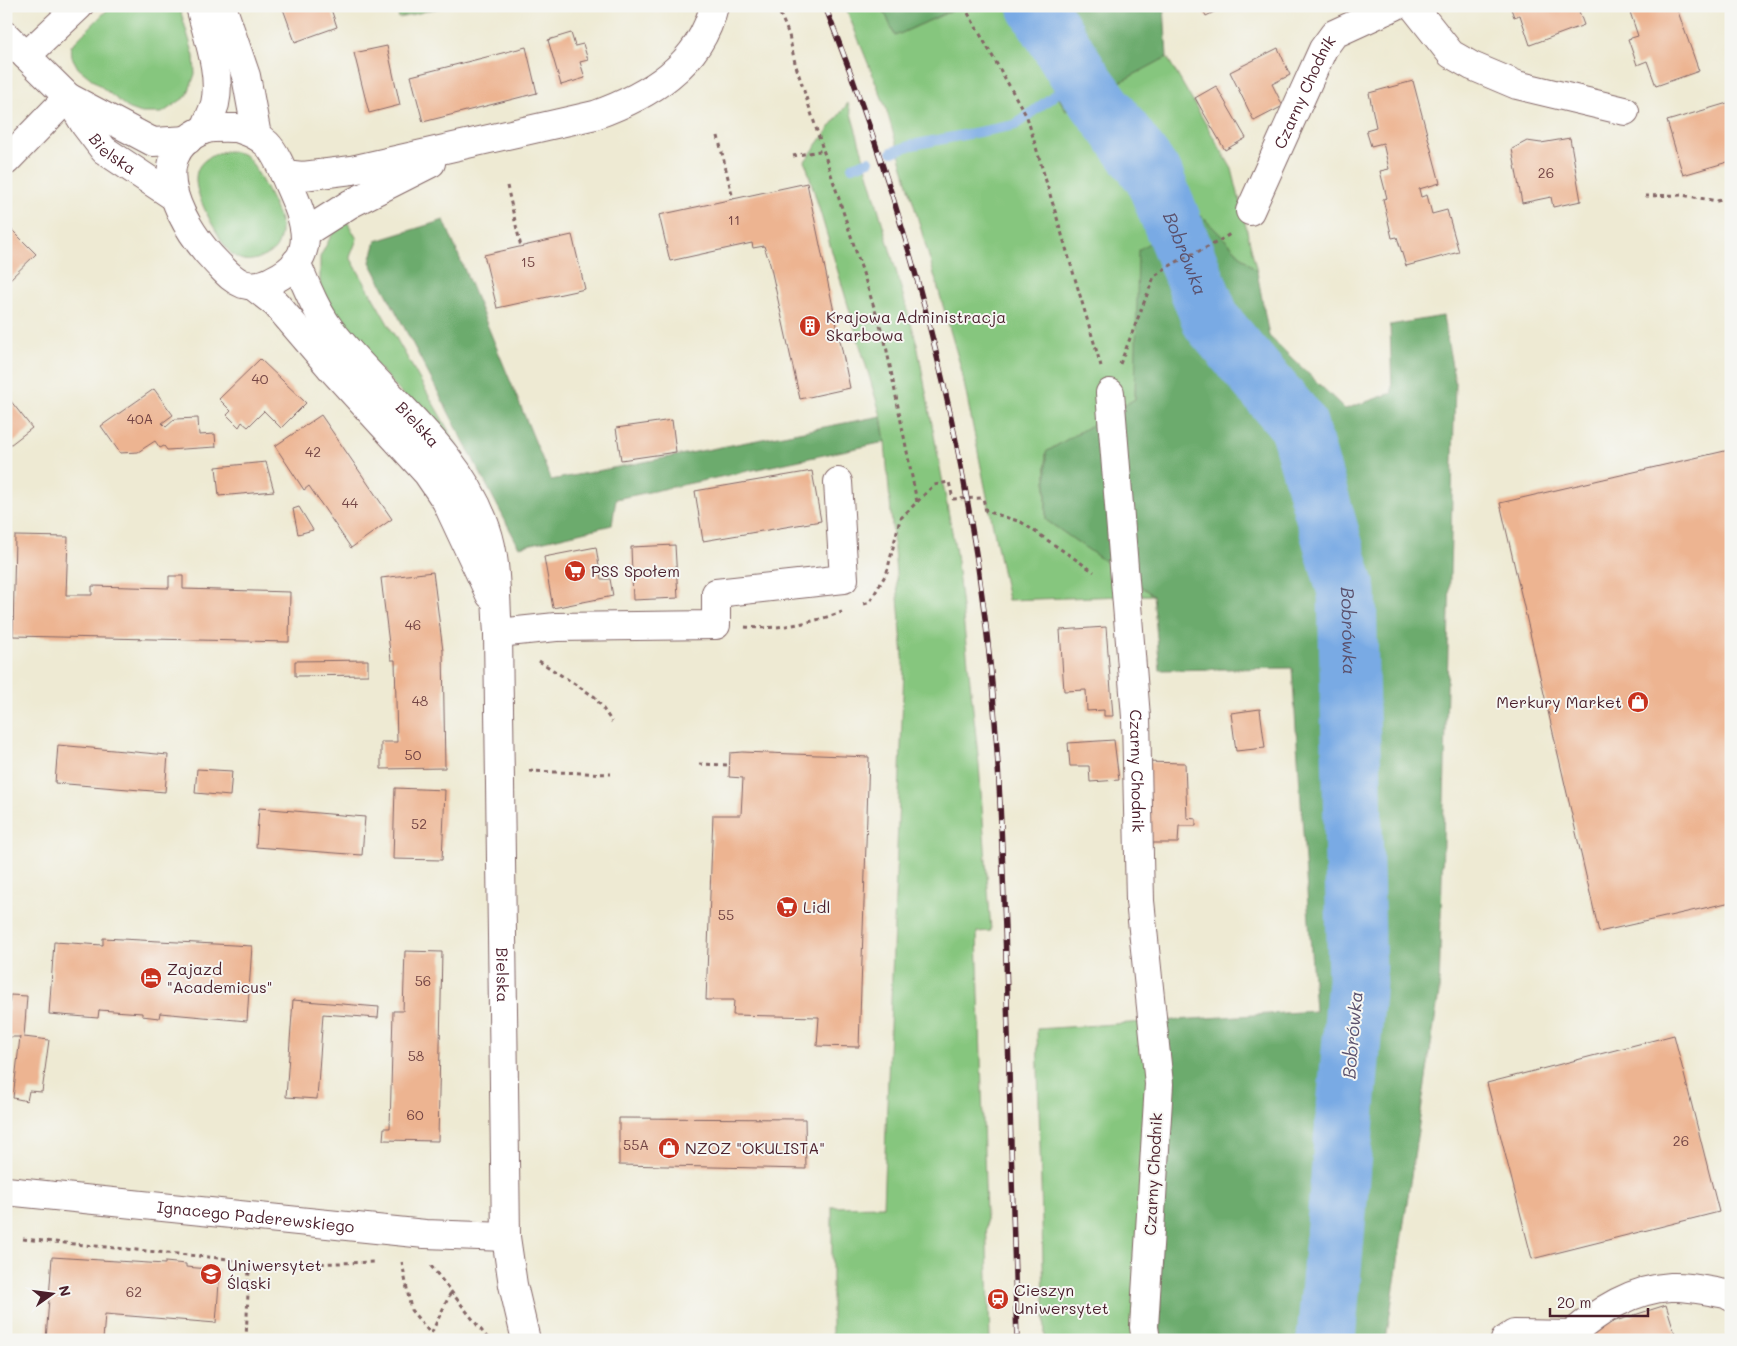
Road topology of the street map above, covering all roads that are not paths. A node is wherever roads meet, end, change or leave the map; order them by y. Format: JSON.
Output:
{"nodes":[{"id":1,"x":79,"y":6,"type":"edge"},
{"id":2,"x":200,"y":6,"type":"edge"},
{"id":3,"x":222,"y":6,"type":"edge"},
{"id":4,"x":714,"y":6,"type":"edge"},
{"id":5,"x":1395,"y":6,"type":"edge"},
{"id":6,"x":1413,"y":6,"type":"edge"},
{"id":7,"x":6,"y":36,"type":"edge"},
{"id":8,"x":26,"y":56,"type":"junction"},
{"id":9,"x":68,"y":97,"type":"junction"},
{"id":10,"x":1625,"y":111,"type":"dead end"},
{"id":11,"x":196,"y":135,"type":"junction"},
{"id":12,"x":257,"y":136,"type":"junction"},
{"id":13,"x":477,"y":141,"type":"junction"},
{"id":14,"x":6,"y":161,"type":"edge"},
{"id":15,"x":284,"y":174,"type":"junction"},
{"id":16,"x":173,"y":196,"type":"junction"},
{"id":17,"x":1250,"y":212,"type":"dead end"},
{"id":18,"x":306,"y":232,"type":"junction"},
{"id":19,"x":296,"y":262,"type":"junction"},
{"id":20,"x":254,"y":286,"type":"junction"},
{"id":21,"x":1110,"y":393,"type":"road end"},
{"id":22,"x":838,"y":482,"type":"dead end"},
{"id":23,"x":497,"y":621,"type":"junction"},
{"id":24,"x":6,"y":1191,"type":"edge"},
{"id":25,"x":506,"y":1237,"type":"junction"},
{"id":26,"x":1731,"y":1296,"type":"edge"},
{"id":27,"x":1572,"y":1337,"type":"edge"},
{"id":28,"x":526,"y":1340,"type":"edge"},
{"id":29,"x":1146,"y":1340,"type":"edge"},
{"id":30,"x":1505,"y":1340,"type":"edge"}],
"edges":[{"from":1,"to":8,"type":"street"},
{"from":2,"to":11,"type":"street"},
{"from":3,"to":12,"type":"street"},
{"from":4,"to":13,"type":"street"},
{"from":5,"to":17,"type":"street","name":"Czarny Chodnik"},
{"from":6,"to":10,"type":"street"},
{"from":7,"to":8,"type":"street","name":"Bielska"},
{"from":8,"to":9,"type":"street","name":"Bielska"},
{"from":9,"to":11,"type":"street","name":"Bielska"},
{"from":9,"to":14,"type":"street"},
{"from":9,"to":16,"type":"street","name":"Bielska"},
{"from":11,"to":12,"type":"street"},
{"from":11,"to":16,"type":"street"},
{"from":12,"to":15,"type":"street"},
{"from":13,"to":15,"type":"street"},
{"from":13,"to":18,"type":"street"},
{"from":15,"to":18,"type":"street"},
{"from":16,"to":20,"type":"street"},
{"from":18,"to":19,"type":"street"},
{"from":19,"to":20,"type":"street"},
{"from":19,"to":23,"type":"street","name":"Bielska"},
{"from":20,"to":23,"type":"street","name":"Bielska"},
{"from":21,"to":29,"type":"street","name":"Czarny Chodnik"},
{"from":22,"to":23,"type":"street"},
{"from":23,"to":25,"type":"street","name":"Bielska"},
{"from":24,"to":25,"type":"street","name":"Ignacego Paderewskiego"},
{"from":25,"to":28,"type":"street","name":"Bielska"},
{"from":26,"to":27,"type":"street"},
{"from":27,"to":30,"type":"street"}]}
